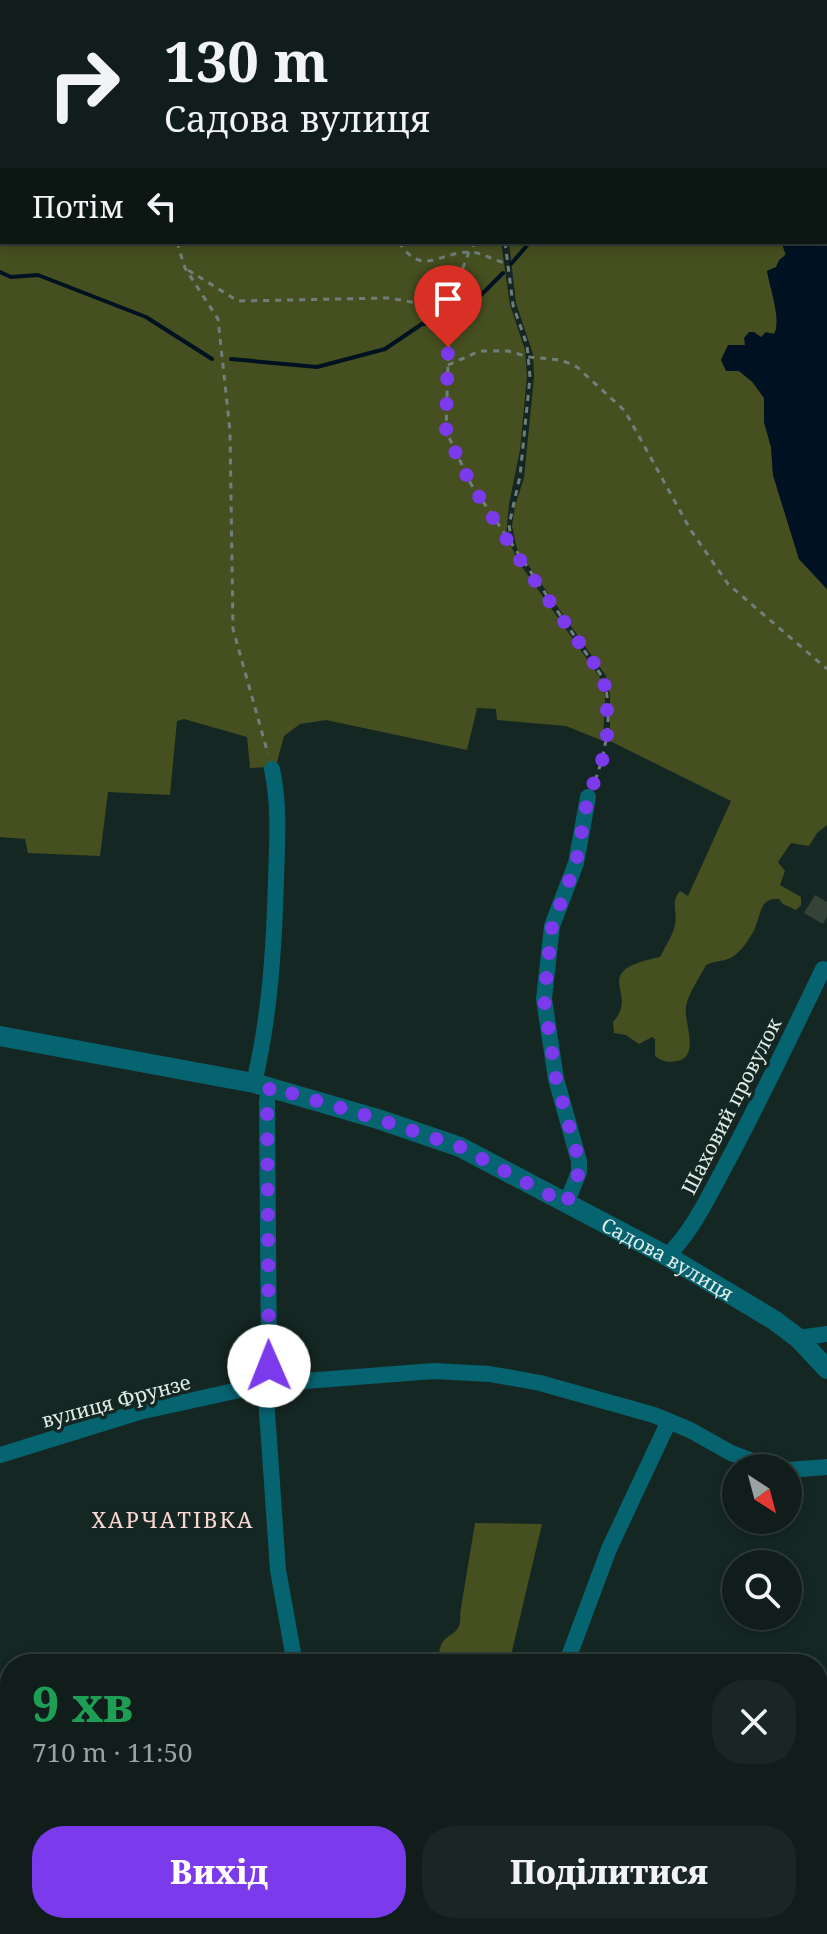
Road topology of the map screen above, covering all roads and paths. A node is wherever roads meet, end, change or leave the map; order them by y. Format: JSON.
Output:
{"nodes":[{"id":1,"x":178,"y":244,"type":"edge"},
{"id":2,"x":401,"y":244,"type":"edge"},
{"id":3,"x":475,"y":244,"type":"edge"},
{"id":4,"x":505,"y":244,"type":"edge"},
{"id":5,"x":469,"y":252,"type":"junction"},
{"id":6,"x":506,"y":263,"type":"junction"},
{"id":7,"x":185,"y":268,"type":"junction"},
{"id":8,"x":445,"y":316,"type":"junction"},
{"id":9,"x":529,"y":357,"type":"junction"},
{"id":10,"x":448,"y":365,"type":"junction"},
{"id":11,"x":515,"y":550,"type":"junction"},
{"id":12,"x":827,"y":669,"type":"edge"},
{"id":13,"x":272,"y":769,"type":"joint"},
{"id":14,"x":588,"y":797,"type":"joint"},
{"id":15,"x":823,"y":969,"type":"dead end"},
{"id":16,"x":0,"y":1036,"type":"edge"},
{"id":17,"x":262,"y":1085,"type":"junction"},
{"id":18,"x":566,"y":1204,"type":"junction"},
{"id":19,"x":667,"y":1256,"type":"junction"},
{"id":20,"x":827,"y":1334,"type":"edge"},
{"id":21,"x":798,"y":1338,"type":"junction"},
{"id":22,"x":827,"y":1369,"type":"edge"},
{"id":23,"x":266,"y":1384,"type":"junction"},
{"id":24,"x":669,"y":1421,"type":"junction"},
{"id":25,"x":734,"y":1454,"type":"edge"},
{"id":26,"x":0,"y":1455,"type":"edge"},
{"id":27,"x":827,"y":1467,"type":"edge"},
{"id":28,"x":802,"y":1469,"type":"edge"},
{"id":29,"x":293,"y":1654,"type":"edge"},
{"id":30,"x":570,"y":1654,"type":"edge"}],
"edges":[{"from":1,"to":7,"type":"path"},
{"from":2,"to":5,"type":"path"},
{"from":3,"to":5,"type":"path"},
{"from":4,"to":6,"type":"path"},
{"from":5,"to":6,"type":"path"},
{"from":5,"to":8,"type":"path"},
{"from":6,"to":9,"type":"path"},
{"from":7,"to":8,"type":"path"},
{"from":7,"to":13,"type":"path"},
{"from":8,"to":10,"type":"path"},
{"from":9,"to":10,"type":"path"},
{"from":9,"to":11,"type":"path"},
{"from":9,"to":12,"type":"path"},
{"from":10,"to":11,"type":"path"},
{"from":11,"to":14,"type":"path"},
{"from":13,"to":17,"type":"street"},
{"from":14,"to":18,"type":"street"},
{"from":15,"to":19,"type":"street","name":"Шаховий провулок"},
{"from":16,"to":17,"type":"street","name":"Садова вулиця"},
{"from":17,"to":18,"type":"street","name":"Садова вулиця"},
{"from":17,"to":23,"type":"street"},
{"from":18,"to":19,"type":"street","name":"Садова вулиця"},
{"from":19,"to":21,"type":"street","name":"Садова вулиця"},
{"from":20,"to":21,"type":"street"},
{"from":21,"to":22,"type":"street","name":"Садова вулиця"},
{"from":23,"to":24,"type":"street","name":"вулиця Фрунзе"},
{"from":23,"to":26,"type":"street","name":"вулиця Фрунзе"},
{"from":23,"to":29,"type":"street"},
{"from":24,"to":25,"type":"street","name":"вулиця Фрунзе"},
{"from":24,"to":30,"type":"street"},
{"from":27,"to":28,"type":"street"}]}
